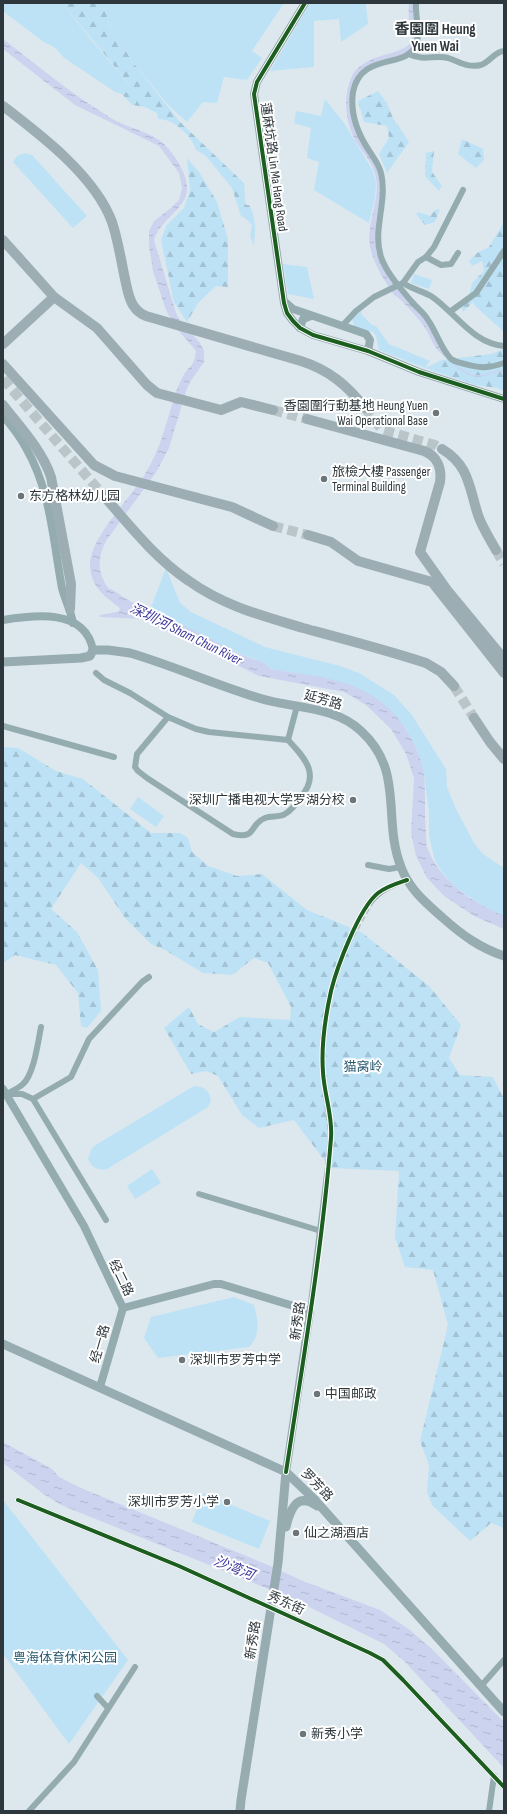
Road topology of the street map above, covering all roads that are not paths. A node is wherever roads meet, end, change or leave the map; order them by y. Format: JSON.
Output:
{"nodes":[{"id":1,"x":305,"y":3,"type":"edge"},
{"id":2,"x":416,"y":3,"type":"edge"},
{"id":3,"x":504,"y":51,"type":"edge"},
{"id":4,"x":409,"y":54,"type":"junction"},
{"id":5,"x":3,"y":106,"type":"edge"},
{"id":6,"x":463,"y":190,"type":"dead end"},
{"id":7,"x":3,"y":240,"type":"edge"},
{"id":8,"x":504,"y":251,"type":"edge"},
{"id":9,"x":458,"y":253,"type":"dead end"},
{"id":10,"x":426,"y":257,"type":"junction"},
{"id":11,"x":399,"y":285,"type":"junction"},
{"id":12,"x":54,"y":297,"type":"junction"},
{"id":13,"x":284,"y":299,"type":"junction"},
{"id":14,"x":451,"y":311,"type":"junction"},
{"id":15,"x":311,"y":316,"type":"junction"},
{"id":16,"x":342,"y":326,"type":"junction"},
{"id":17,"x":300,"y":328,"type":"junction"},
{"id":18,"x":3,"y":344,"type":"edge"},
{"id":19,"x":504,"y":346,"type":"edge"},
{"id":20,"x":368,"y":351,"type":"junction"},
{"id":21,"x":504,"y":363,"type":"edge"},
{"id":22,"x":3,"y":364,"type":"edge"},
{"id":23,"x":504,"y":399,"type":"edge"},
{"id":24,"x":3,"y":405,"type":"edge"},
{"id":25,"x":363,"y":405,"type":"tunnel mouth"},
{"id":26,"x":272,"y":410,"type":"tunnel mouth"},
{"id":27,"x":3,"y":415,"type":"edge"},
{"id":28,"x":307,"y":420,"type":"tunnel mouth"},
{"id":29,"x":442,"y":449,"type":"tunnel mouth"},
{"id":30,"x":104,"y":495,"type":"tunnel mouth"},
{"id":31,"x":273,"y":526,"type":"tunnel mouth"},
{"id":32,"x":308,"y":535,"type":"tunnel mouth"},
{"id":33,"x":496,"y":550,"type":"tunnel mouth"},
{"id":34,"x":70,"y":609,"type":"junction"},
{"id":35,"x":3,"y":620,"type":"edge"},
{"id":36,"x":73,"y":623,"type":"junction"},
{"id":37,"x":94,"y":650,"type":"junction"},
{"id":38,"x":504,"y":659,"type":"edge"},
{"id":39,"x":3,"y":662,"type":"edge"},
{"id":40,"x":96,"y":673,"type":"dead end"},
{"id":41,"x":504,"y":673,"type":"edge"},
{"id":42,"x":454,"y":686,"type":"tunnel mouth"},
{"id":43,"x":297,"y":706,"type":"junction"},
{"id":44,"x":168,"y":717,"type":"junction"},
{"id":45,"x":474,"y":718,"type":"tunnel mouth"},
{"id":46,"x":3,"y":726,"type":"edge"},
{"id":47,"x":288,"y":740,"type":"junction"},
{"id":48,"x":114,"y":757,"type":"dead end"},
{"id":49,"x":504,"y":759,"type":"edge"},
{"id":50,"x":368,"y":865,"type":"dead end"},
{"id":51,"x":401,"y":867,"type":"junction"},
{"id":52,"x":407,"y":880,"type":"junction"},
{"id":53,"x":370,"y":903,"type":"tunnel mouth"},
{"id":54,"x":504,"y":956,"type":"edge"},
{"id":55,"x":149,"y":977,"type":"dead end"},
{"id":56,"x":41,"y":1027,"type":"dead end"},
{"id":57,"x":5,"y":1092,"type":"edge"},
{"id":58,"x":33,"y":1099,"type":"junction"},
{"id":59,"x":327,"y":1174,"type":"tunnel mouth"},
{"id":60,"x":199,"y":1194,"type":"dead end"},
{"id":61,"x":106,"y":1220,"type":"dead end"},
{"id":62,"x":321,"y":1231,"type":"junction"},
{"id":63,"x":122,"y":1308,"type":"junction"},
{"id":64,"x":310,"y":1311,"type":"junction"},
{"id":65,"x":3,"y":1344,"type":"edge"},
{"id":66,"x":100,"y":1387,"type":"junction"},
{"id":67,"x":286,"y":1472,"type":"junction"},
{"id":68,"x":18,"y":1500,"type":"dead end"},
{"id":69,"x":322,"y":1509,"type":"junction"},
{"id":70,"x":278,"y":1560,"type":"junction"},
{"id":71,"x":272,"y":1603,"type":"junction"},
{"id":72,"x":504,"y":1660,"type":"edge"},
{"id":73,"x":135,"y":1667,"type":"dead end"},
{"id":74,"x":481,"y":1686,"type":"junction"},
{"id":75,"x":97,"y":1696,"type":"dead end"},
{"id":76,"x":108,"y":1708,"type":"junction"},
{"id":77,"x":504,"y":1712,"type":"edge"},
{"id":78,"x":494,"y":1776,"type":"junction"},
{"id":79,"x":504,"y":1787,"type":"edge"},
{"id":80,"x":240,"y":1800,"type":"junction"},
{"id":81,"x":29,"y":1811,"type":"edge"},
{"id":82,"x":236,"y":1811,"type":"edge"},
{"id":83,"x":240,"y":1811,"type":"edge"},
{"id":84,"x":489,"y":1811,"type":"edge"}],
"edges":[{"from":1,"to":13,"type":"street","name":"蓮麻坑路 Lin Ma Hang Road"},
{"from":2,"to":4,"type":"street"},
{"from":3,"to":4,"type":"street"},
{"from":4,"to":11,"type":"street"},
{"from":5,"to":25,"type":"highway"},
{"from":6,"to":10,"type":"street"},
{"from":7,"to":12,"type":"highway"},
{"from":8,"to":14,"type":"street"},
{"from":9,"to":10,"type":"street"},
{"from":10,"to":11,"type":"street"},
{"from":11,"to":14,"type":"street"},
{"from":11,"to":16,"type":"street"},
{"from":11,"to":21,"type":"street"},
{"from":12,"to":18,"type":"highway"},
{"from":12,"to":26,"type":"highway"},
{"from":13,"to":15,"type":"street"},
{"from":13,"to":17,"type":"street","name":"蓮麻坑路 Lin Ma Hang Road"},
{"from":14,"to":19,"type":"street"},
{"from":15,"to":16,"type":"street"},
{"from":15,"to":17,"type":"street"},
{"from":16,"to":20,"type":"street"},
{"from":17,"to":20,"type":"street","name":"蓮麻坑路 Lin Ma Hang Road"},
{"from":20,"to":23,"type":"street","name":"蓮麻坑路 Lin Ma Hang Road"},
{"from":22,"to":31,"type":"highway"},
{"from":24,"to":34,"type":"highway"},
{"from":27,"to":34,"type":"street"},
{"from":28,"to":38,"type":"highway"},
{"from":29,"to":33,"type":"highway"},
{"from":30,"to":42,"type":"highway"},
{"from":32,"to":41,"type":"highway"},
{"from":34,"to":36,"type":"street"},
{"from":35,"to":36,"type":"street"},
{"from":36,"to":37,"type":"street"},
{"from":37,"to":39,"type":"main road","name":"延芳路"},
{"from":37,"to":43,"type":"main road","name":"延芳路"},
{"from":40,"to":44,"type":"street"},
{"from":43,"to":47,"type":"street"},
{"from":43,"to":51,"type":"main road","name":"延芳路"},
{"from":44,"to":47,"type":"street"},
{"from":44,"to":47,"type":"street"},
{"from":45,"to":49,"type":"highway"},
{"from":46,"to":48,"type":"street"},
{"from":50,"to":51,"type":"street"},
{"from":51,"to":52,"type":"main road","name":"延芳路"},
{"from":52,"to":53,"type":"street"},
{"from":52,"to":54,"type":"main road","name":"延芳路"},
{"from":55,"to":58,"type":"street"},
{"from":56,"to":57,"type":"street"},
{"from":57,"to":58,"type":"street"},
{"from":57,"to":63,"type":"street","name":"经二路"},
{"from":58,"to":61,"type":"street"},
{"from":59,"to":62,"type":"street","name":"新秀路"},
{"from":60,"to":62,"type":"street"},
{"from":62,"to":64,"type":"street","name":"新秀路"},
{"from":63,"to":64,"type":"street","name":"经二路"},
{"from":63,"to":66,"type":"street","name":"经一路"},
{"from":64,"to":67,"type":"street","name":"新秀路"},
{"from":65,"to":66,"type":"main road","name":"罗芳路"},
{"from":66,"to":67,"type":"main road","name":"罗芳路"},
{"from":67,"to":69,"type":"main road","name":"罗芳路"},
{"from":67,"to":70,"type":"main road","name":"新秀路"},
{"from":68,"to":71,"type":"street","name":"秀东街"},
{"from":69,"to":70,"type":"main road"},
{"from":69,"to":74,"type":"main road","name":"罗芳路"},
{"from":70,"to":71,"type":"main road","name":"新秀路"},
{"from":71,"to":78,"type":"street","name":"秀东街"},
{"from":71,"to":80,"type":"main road","name":"新秀路"},
{"from":72,"to":74,"type":"street"},
{"from":73,"to":76,"type":"street"},
{"from":74,"to":77,"type":"main road","name":"罗芳路"},
{"from":75,"to":76,"type":"street"},
{"from":76,"to":81,"type":"street"},
{"from":78,"to":79,"type":"street","name":"秀东街"},
{"from":78,"to":84,"type":"street"},
{"from":80,"to":82,"type":"main road","name":"新秀路"},
{"from":80,"to":83,"type":"main road","name":"新秀路"}]}
